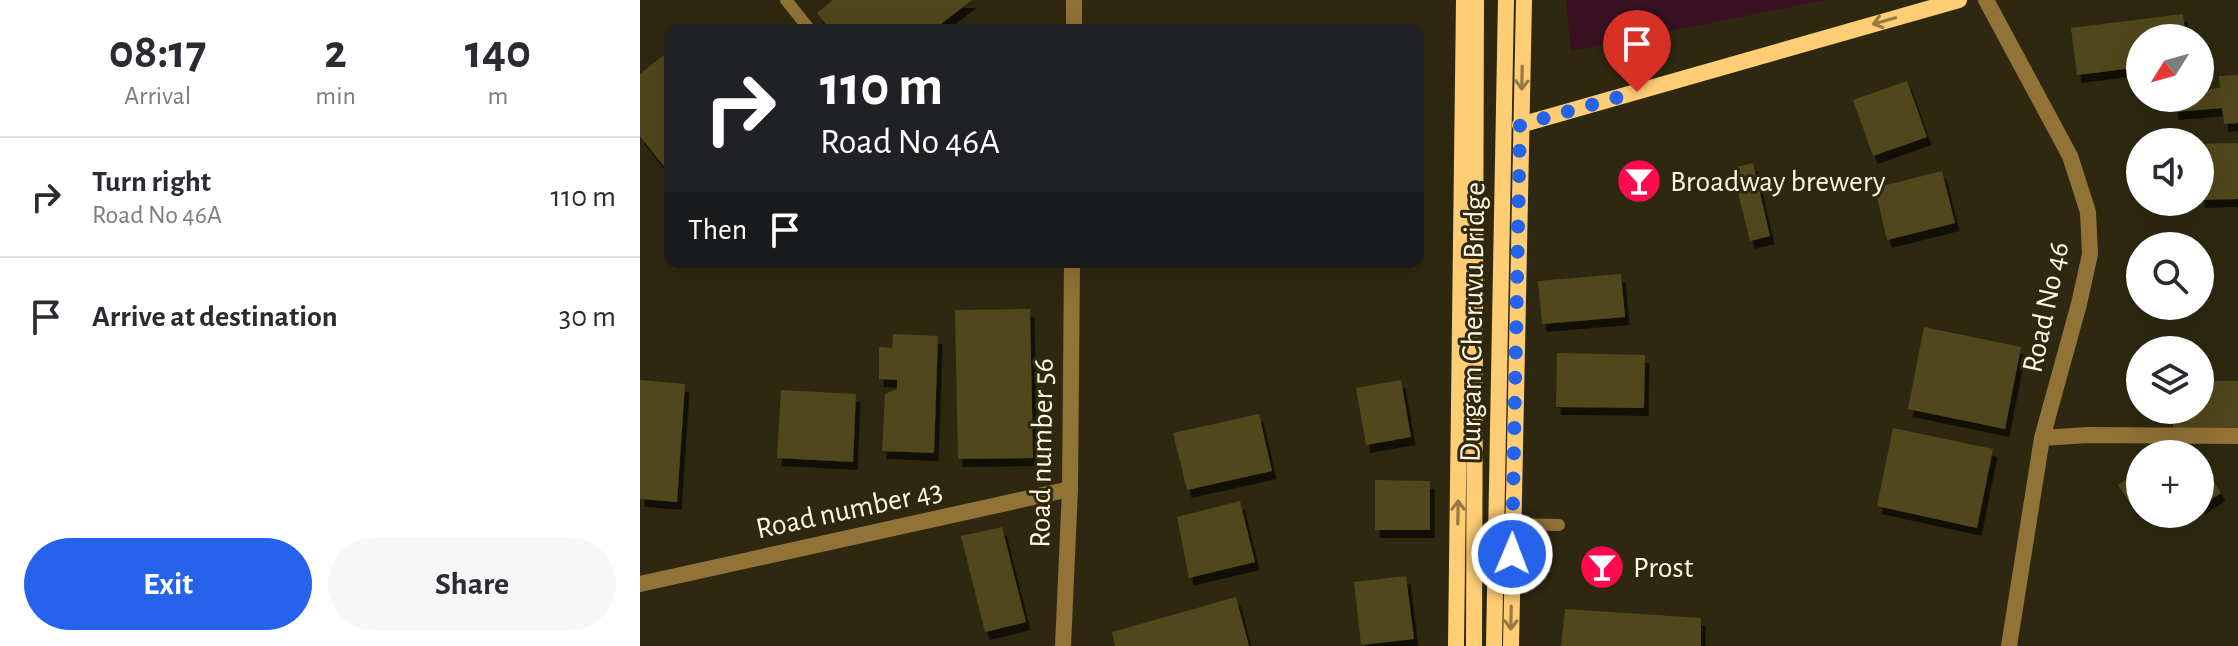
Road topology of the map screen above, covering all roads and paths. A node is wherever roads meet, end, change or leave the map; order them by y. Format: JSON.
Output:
{"nodes":[{"id":1,"x":786,"y":0,"type":"edge"},
{"id":2,"x":1074,"y":0,"type":"edge"},
{"id":3,"x":1464,"y":0,"type":"edge"},
{"id":4,"x":1476,"y":0,"type":"edge"},
{"id":5,"x":1506,"y":0,"type":"edge"},
{"id":6,"x":1524,"y":0,"type":"edge"},
{"id":7,"x":1959,"y":0,"type":"edge"},
{"id":8,"x":1986,"y":0,"type":"edge"},
{"id":9,"x":805,"y":24,"type":"edge"},
{"id":10,"x":1074,"y":24,"type":"edge"},
{"id":11,"x":1520,"y":125,"type":"junction"},
{"id":12,"x":1072,"y":268,"type":"edge"},
{"id":13,"x":2238,"y":436,"type":"edge"},
{"id":14,"x":2042,"y":438,"type":"junction"},
{"id":15,"x":1070,"y":489,"type":"junction"},
{"id":16,"x":1513,"y":524,"type":"junction"},
{"id":17,"x":1559,"y":525,"type":"dead end"},
{"id":18,"x":640,"y":584,"type":"edge"},
{"id":19,"x":1063,"y":646,"type":"edge"},
{"id":20,"x":1456,"y":646,"type":"edge"},
{"id":21,"x":1474,"y":646,"type":"edge"},
{"id":22,"x":1494,"y":646,"type":"edge"},
{"id":23,"x":1511,"y":646,"type":"edge"},
{"id":24,"x":2009,"y":646,"type":"edge"}],
"edges":[{"from":1,"to":9,"type":"lane"},
{"from":2,"to":10,"type":"street"},
{"from":20,"to":3,"type":"main road","one_way":true},
{"from":4,"to":21,"type":"main road","name":"Durgam Cheruvu Bridge"},
{"from":5,"to":22,"type":"main road","name":"Durgam Cheruvu Bridge"},
{"from":6,"to":11,"type":"main road","one_way":true},
{"from":7,"to":11,"type":"main road","one_way":true},
{"from":8,"to":14,"type":"street","name":"Road No 46"},
{"from":11,"to":16,"type":"main road"},
{"from":12,"to":15,"type":"street","name":"Road number 56"},
{"from":13,"to":14,"type":"street"},
{"from":14,"to":24,"type":"street","name":"Road No 46"},
{"from":15,"to":18,"type":"street","name":"Road number 43"},
{"from":15,"to":19,"type":"street","name":"Road number 56"},
{"from":16,"to":17,"type":"lane"},
{"from":16,"to":23,"type":"main road","one_way":true}]}
